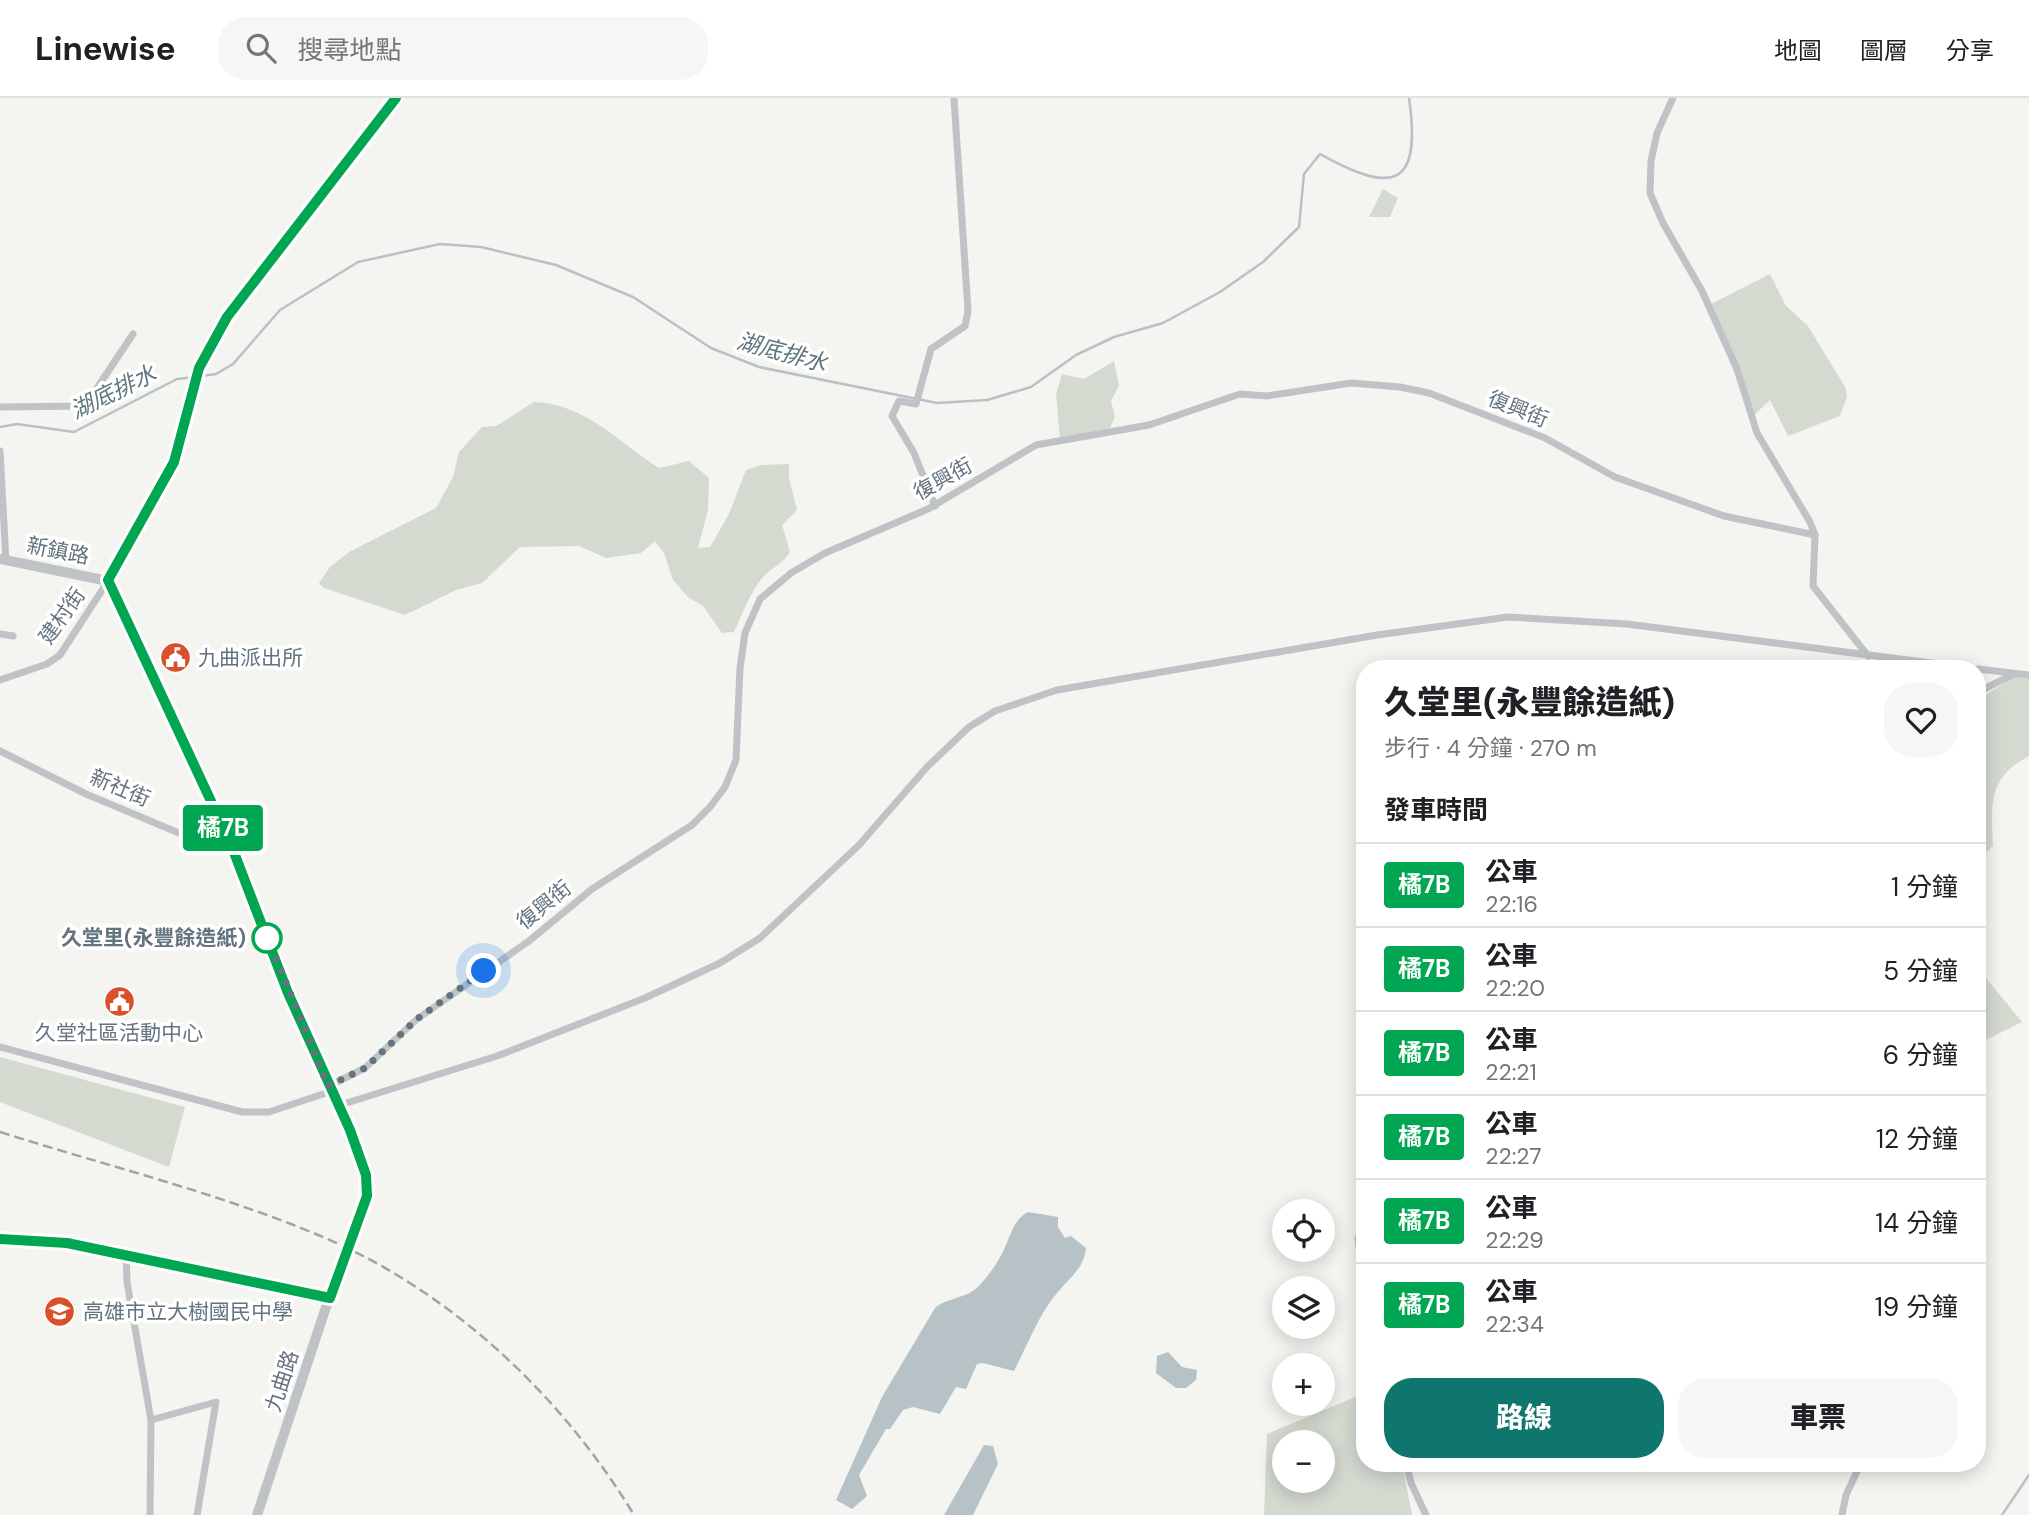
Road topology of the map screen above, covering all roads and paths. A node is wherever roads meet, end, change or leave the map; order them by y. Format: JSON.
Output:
{"nodes":[{"id":1,"x":396,"y":98,"type":"edge"},
{"id":2,"x":954,"y":98,"type":"edge"},
{"id":3,"x":1673,"y":98,"type":"edge"},
{"id":4,"x":133,"y":334,"type":"dead end"},
{"id":5,"x":0,"y":407,"type":"edge"},
{"id":6,"x":0,"y":451,"type":"edge"},
{"id":7,"x":935,"y":506,"type":"junction"},
{"id":8,"x":1815,"y":535,"type":"junction"},
{"id":9,"x":3,"y":560,"type":"edge"},
{"id":10,"x":108,"y":580,"type":"junction"},
{"id":11,"x":0,"y":634,"type":"edge"},
{"id":12,"x":13,"y":636,"type":"dead end"},
{"id":13,"x":1868,"y":656,"type":"junction"},
{"id":14,"x":1902,"y":660,"type":"edge"},
{"id":15,"x":1986,"y":670,"type":"edge"},
{"id":16,"x":2014,"y":674,"type":"junction"},
{"id":17,"x":2029,"y":675,"type":"edge"},
{"id":18,"x":0,"y":680,"type":"edge"},
{"id":19,"x":1986,"y":688,"type":"edge"},
{"id":20,"x":0,"y":751,"type":"edge"},
{"id":21,"x":230,"y":842,"type":"junction"},
{"id":22,"x":0,"y":1047,"type":"edge"},
{"id":23,"x":330,"y":1088,"type":"junction"},
{"id":24,"x":337,"y":1106,"type":"junction"},
{"id":25,"x":0,"y":1239,"type":"edge"},
{"id":26,"x":127,"y":1255,"type":"junction"},
{"id":27,"x":330,"y":1298,"type":"junction"},
{"id":28,"x":151,"y":1420,"type":"junction"},
{"id":29,"x":1408,"y":1472,"type":"edge"},
{"id":30,"x":1857,"y":1472,"type":"edge"},
{"id":31,"x":150,"y":1515,"type":"edge"},
{"id":32,"x":197,"y":1515,"type":"edge"},
{"id":33,"x":257,"y":1515,"type":"edge"},
{"id":34,"x":1426,"y":1515,"type":"edge"},
{"id":35,"x":1842,"y":1515,"type":"edge"}],
"edges":[{"from":1,"to":10,"type":"street"},
{"from":2,"to":7,"type":"street"},
{"from":3,"to":8,"type":"street"},
{"from":4,"to":5,"type":"street"},
{"from":6,"to":9,"type":"street"},
{"from":7,"to":8,"type":"street","name":"復興街"},
{"from":7,"to":23,"type":"street","name":"復興街"},
{"from":8,"to":13,"type":"street"},
{"from":9,"to":10,"type":"street","name":"新鎮路"},
{"from":10,"to":18,"type":"street","name":"建村街"},
{"from":10,"to":21,"type":"street","name":"九曲路"},
{"from":11,"to":12,"type":"street"},
{"from":13,"to":14,"type":"street"},
{"from":13,"to":24,"type":"street"},
{"from":15,"to":16,"type":"street"},
{"from":16,"to":17,"type":"street"},
{"from":16,"to":19,"type":"street"},
{"from":20,"to":21,"type":"street","name":"新社街"},
{"from":21,"to":23,"type":"street","name":"九曲路"},
{"from":22,"to":23,"type":"street","name":"復興街"},
{"from":23,"to":24,"type":"street","name":"九曲路"},
{"from":24,"to":27,"type":"street","name":"九曲路","bridge":true},
{"from":25,"to":26,"type":"street"},
{"from":26,"to":27,"type":"street"},
{"from":26,"to":28,"type":"street"},
{"from":27,"to":33,"type":"street","name":"九曲路"},
{"from":28,"to":31,"type":"street"},
{"from":28,"to":32,"type":"street"},
{"from":29,"to":34,"type":"street"},
{"from":30,"to":35,"type":"street"}]}
